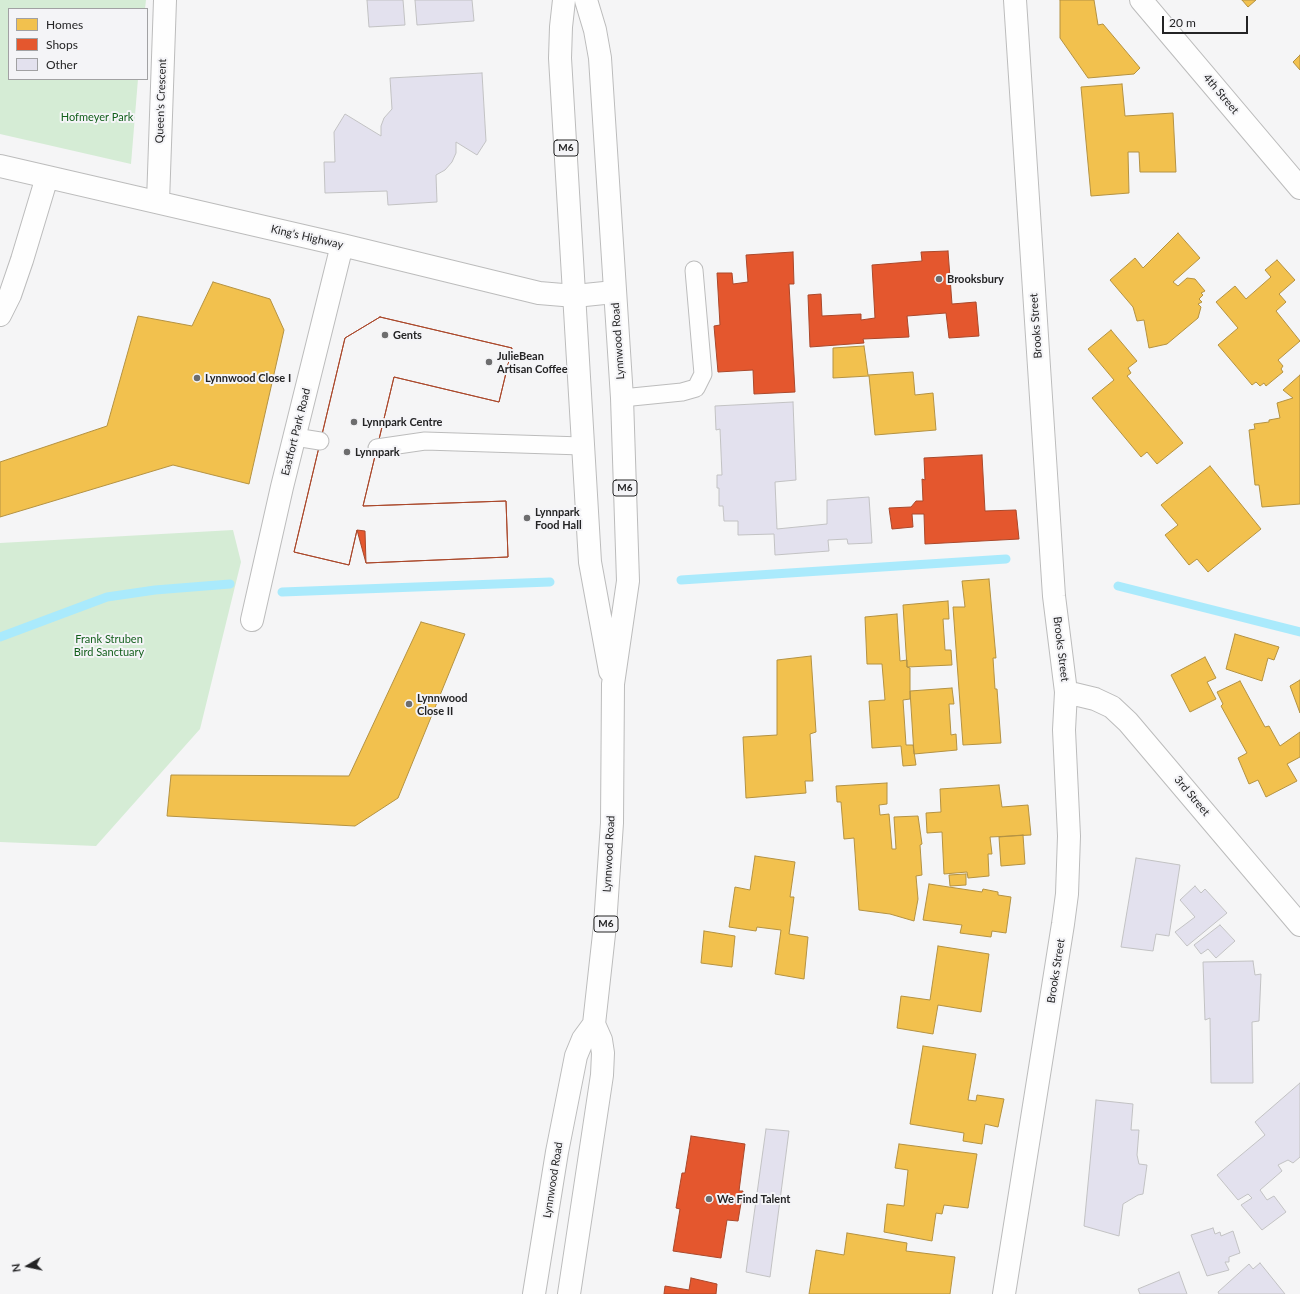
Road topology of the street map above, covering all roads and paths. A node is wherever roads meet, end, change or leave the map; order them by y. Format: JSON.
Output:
{"nodes":[{"id":1,"x":165,"y":0,"type":"edge"},
{"id":2,"x":564,"y":0,"type":"edge"},
{"id":3,"x":586,"y":0,"type":"edge"},
{"id":4,"x":1015,"y":0,"type":"edge"},
{"id":5,"x":1141,"y":0,"type":"edge"},
{"id":6,"x":0,"y":166,"type":"edge"},
{"id":7,"x":47,"y":177,"type":"junction"},
{"id":8,"x":1300,"y":188,"type":"edge"},
{"id":9,"x":158,"y":202,"type":"junction"},
{"id":10,"x":342,"y":245,"type":"junction"},
{"id":11,"x":694,"y":270,"type":"dead end"},
{"id":12,"x":614,"y":292,"type":"junction"},
{"id":13,"x":575,"y":296,"type":"junction"},
{"id":14,"x":0,"y":315,"type":"edge"},
{"id":15,"x":622,"y":398,"type":"junction"},
{"id":16,"x":295,"y":437,"type":"junction"},
{"id":17,"x":320,"y":442,"type":"dead end"},
{"id":18,"x":582,"y":446,"type":"junction"},
{"id":19,"x":376,"y":448,"type":"dead end"},
{"id":20,"x":252,"y":620,"type":"dead end"},
{"id":21,"x":613,"y":684,"type":"junction"},
{"id":22,"x":1066,"y":692,"type":"junction"},
{"id":23,"x":1300,"y":925,"type":"edge"},
{"id":24,"x":594,"y":1024,"type":"junction"},
{"id":25,"x":534,"y":1294,"type":"edge"},
{"id":26,"x":569,"y":1294,"type":"edge"},
{"id":27,"x":1004,"y":1294,"type":"edge"}],
"edges":[{"from":1,"to":9,"type":"street","name":"Queen's Crescent"},
{"from":2,"to":13,"type":"street","name":"Lynnwood Road","number":"M6"},
{"from":3,"to":12,"type":"street","name":"Lynnwood Road","number":"M6"},
{"from":4,"to":22,"type":"street","name":"Brooks Street"},
{"from":5,"to":8,"type":"street","name":"4th Street"},
{"from":6,"to":7,"type":"street","name":"King's Highway"},
{"from":7,"to":9,"type":"street","name":"King's Highway"},
{"from":7,"to":14,"type":"street"},
{"from":9,"to":10,"type":"street","name":"King's Highway"},
{"from":10,"to":13,"type":"street","name":"King's Highway"},
{"from":10,"to":16,"type":"street","name":"Eastfort Park Road"},
{"from":11,"to":15,"type":"lane"},
{"from":12,"to":13,"type":"street","name":"King's Highway"},
{"from":12,"to":15,"type":"street","name":"Lynnwood Road","number":"M6"},
{"from":13,"to":18,"type":"street","name":"Lynnwood Road","number":"M6"},
{"from":15,"to":21,"type":"street","name":"Lynnwood Road","number":"M6"},
{"from":16,"to":17,"type":"lane"},
{"from":16,"to":20,"type":"street","name":"Eastfort Park Road"},
{"from":18,"to":19,"type":"lane"},
{"from":18,"to":21,"type":"street","name":"Lynnwood Road","number":"M6"},
{"from":21,"to":24,"type":"street","name":"Lynnwood Road","number":"M6"},
{"from":22,"to":23,"type":"street","name":"3rd Street"},
{"from":22,"to":27,"type":"street","name":"Brooks Street"},
{"from":24,"to":25,"type":"street","name":"Lynnwood Road","number":"M6"},
{"from":24,"to":26,"type":"street","name":"Lynnwood Road","number":"M6"}]}
